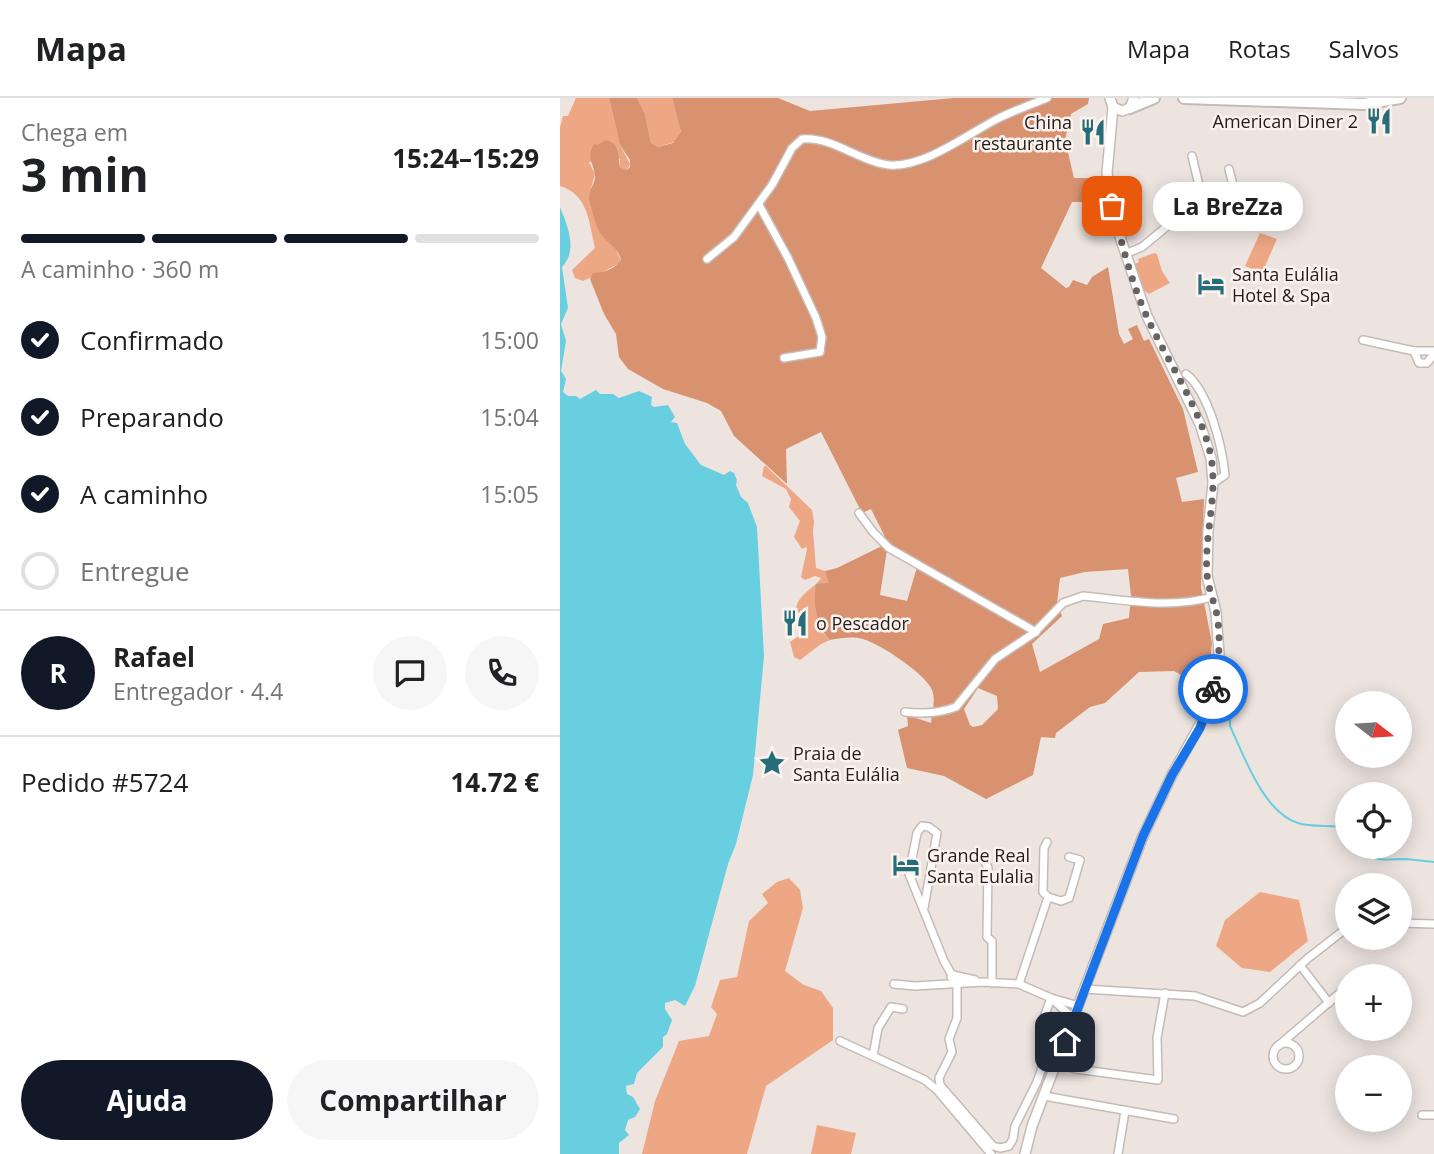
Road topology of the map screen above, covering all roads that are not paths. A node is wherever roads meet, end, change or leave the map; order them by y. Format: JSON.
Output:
{"nodes":[{"id":1,"x":1047,"y":98,"type":"edge"},
{"id":2,"x":1154,"y":98,"type":"edge"},
{"id":3,"x":1184,"y":98,"type":"edge"},
{"id":4,"x":1399,"y":98,"type":"edge"},
{"id":5,"x":1112,"y":103,"type":"edge"},
{"id":6,"x":1130,"y":105,"type":"edge"},
{"id":7,"x":1110,"y":133,"type":"junction"},
{"id":8,"x":1192,"y":156,"type":"dead end"},
{"id":9,"x":1229,"y":169,"type":"dead end"},
{"id":10,"x":1203,"y":202,"type":"junction"},
{"id":11,"x":758,"y":205,"type":"junction"},
{"id":12,"x":1125,"y":254,"type":"junction"},
{"id":13,"x":707,"y":259,"type":"dead end"},
{"id":14,"x":1363,"y":340,"type":"dead end"},
{"id":15,"x":1414,"y":351,"type":"junction"},
{"id":16,"x":1434,"y":352,"type":"edge"},
{"id":17,"x":784,"y":358,"type":"dead end"},
{"id":18,"x":1186,"y":374,"type":"dead end"},
{"id":19,"x":1213,"y":483,"type":"junction"},
{"id":20,"x":859,"y":513,"type":"dead end"},
{"id":21,"x":1212,"y":597,"type":"junction"},
{"id":22,"x":1036,"y":632,"type":"junction"},
{"id":23,"x":905,"y":712,"type":"dead end"},
{"id":24,"x":1047,"y":842,"type":"dead end"},
{"id":25,"x":1069,"y":857,"type":"dead end"},
{"id":26,"x":985,"y":862,"type":"dead end"},
{"id":27,"x":1048,"y":897,"type":"junction"},
{"id":28,"x":924,"y":908,"type":"junction"},
{"id":29,"x":1412,"y":923,"type":"edge"},
{"id":30,"x":1434,"y":924,"type":"edge"},
{"id":31,"x":1335,"y":937,"type":"edge"},
{"id":32,"x":1300,"y":965,"type":"junction"},
{"id":33,"x":953,"y":975,"type":"junction"},
{"id":34,"x":983,"y":982,"type":"junction"},
{"id":35,"x":992,"y":983,"type":"junction"},
{"id":36,"x":894,"y":984,"type":"dead end"},
{"id":37,"x":945,"y":984,"type":"junction"},
{"id":38,"x":957,"y":984,"type":"junction"},
{"id":39,"x":1019,"y":984,"type":"junction"},
{"id":40,"x":1085,"y":989,"type":"junction"},
{"id":41,"x":1165,"y":993,"type":"junction"},
{"id":42,"x":1051,"y":998,"type":"junction"},
{"id":43,"x":1335,"y":998,"type":"edge"},
{"id":44,"x":1329,"y":1003,"type":"junction"},
{"id":45,"x":1079,"y":1006,"type":"junction"},
{"id":46,"x":903,"y":1009,"type":"dead end"},
{"id":47,"x":1074,"y":1019,"type":"junction"},
{"id":48,"x":1296,"y":1032,"type":"junction"},
{"id":49,"x":840,"y":1041,"type":"dead end"},
{"id":50,"x":1278,"y":1046,"type":"junction"},
{"id":51,"x":1295,"y":1046,"type":"junction"},
{"id":52,"x":1071,"y":1048,"type":"dead end"},
{"id":53,"x":873,"y":1056,"type":"junction"},
{"id":54,"x":1044,"y":1096,"type":"junction"},
{"id":55,"x":1125,"y":1111,"type":"junction"},
{"id":56,"x":1422,"y":1115,"type":"dead end"},
{"id":57,"x":1434,"y":1115,"type":"edge"},
{"id":58,"x":1174,"y":1119,"type":"dead end"},
{"id":59,"x":991,"y":1154,"type":"edge"},
{"id":60,"x":1025,"y":1154,"type":"edge"},
{"id":61,"x":1118,"y":1154,"type":"edge"}],
"edges":[{"from":1,"to":11,"type":"street"},
{"from":2,"to":6,"type":"main road"},
{"from":3,"to":4,"type":"main road"},
{"from":5,"to":6,"type":"street"},
{"from":5,"to":7,"type":"street"},
{"from":6,"to":7,"type":"street"},
{"from":7,"to":12,"type":"street"},
{"from":8,"to":10,"type":"street"},
{"from":9,"to":10,"type":"street"},
{"from":10,"to":12,"type":"street"},
{"from":11,"to":13,"type":"street"},
{"from":11,"to":17,"type":"street"},
{"from":12,"to":19,"type":"street"},
{"from":14,"to":15,"type":"street"},
{"from":15,"to":16,"type":"street"},
{"from":15,"to":16,"type":"street"},
{"from":18,"to":19,"type":"street"},
{"from":19,"to":21,"type":"street"},
{"from":20,"to":22,"type":"street"},
{"from":21,"to":22,"type":"street"},
{"from":21,"to":40,"type":"street"},
{"from":22,"to":23,"type":"street"},
{"from":24,"to":27,"type":"street"},
{"from":25,"to":27,"type":"street"},
{"from":26,"to":35,"type":"street"},
{"from":27,"to":39,"type":"street"},
{"from":28,"to":28,"type":"street"},
{"from":28,"to":33,"type":"street"},
{"from":29,"to":30,"type":"street"},
{"from":31,"to":32,"type":"street"},
{"from":32,"to":41,"type":"street"},
{"from":32,"to":44,"type":"street"},
{"from":33,"to":34,"type":"street"},
{"from":33,"to":37,"type":"street"},
{"from":33,"to":38,"type":"street"},
{"from":34,"to":35,"type":"street"},
{"from":34,"to":38,"type":"street"},
{"from":35,"to":39,"type":"street"},
{"from":36,"to":37,"type":"street"},
{"from":37,"to":38,"type":"street"},
{"from":38,"to":42,"type":"street"},
{"from":39,"to":42,"type":"street"},
{"from":40,"to":41,"type":"street"},
{"from":40,"to":45,"type":"street"},
{"from":41,"to":52,"type":"street"},
{"from":42,"to":45,"type":"street"},
{"from":42,"to":47,"type":"street"},
{"from":43,"to":44,"type":"street"},
{"from":44,"to":48,"type":"street"},
{"from":45,"to":47,"type":"street"},
{"from":46,"to":53,"type":"street"},
{"from":47,"to":54,"type":"street"},
{"from":48,"to":50,"type":"street"},
{"from":48,"to":51,"type":"street"},
{"from":49,"to":53,"type":"street"},
{"from":50,"to":51,"type":"street"},
{"from":50,"to":51,"type":"street"},
{"from":53,"to":59,"type":"street"},
{"from":54,"to":55,"type":"street"},
{"from":54,"to":60,"type":"street"},
{"from":55,"to":58,"type":"street"},
{"from":55,"to":61,"type":"street"},
{"from":56,"to":57,"type":"street"}]}
